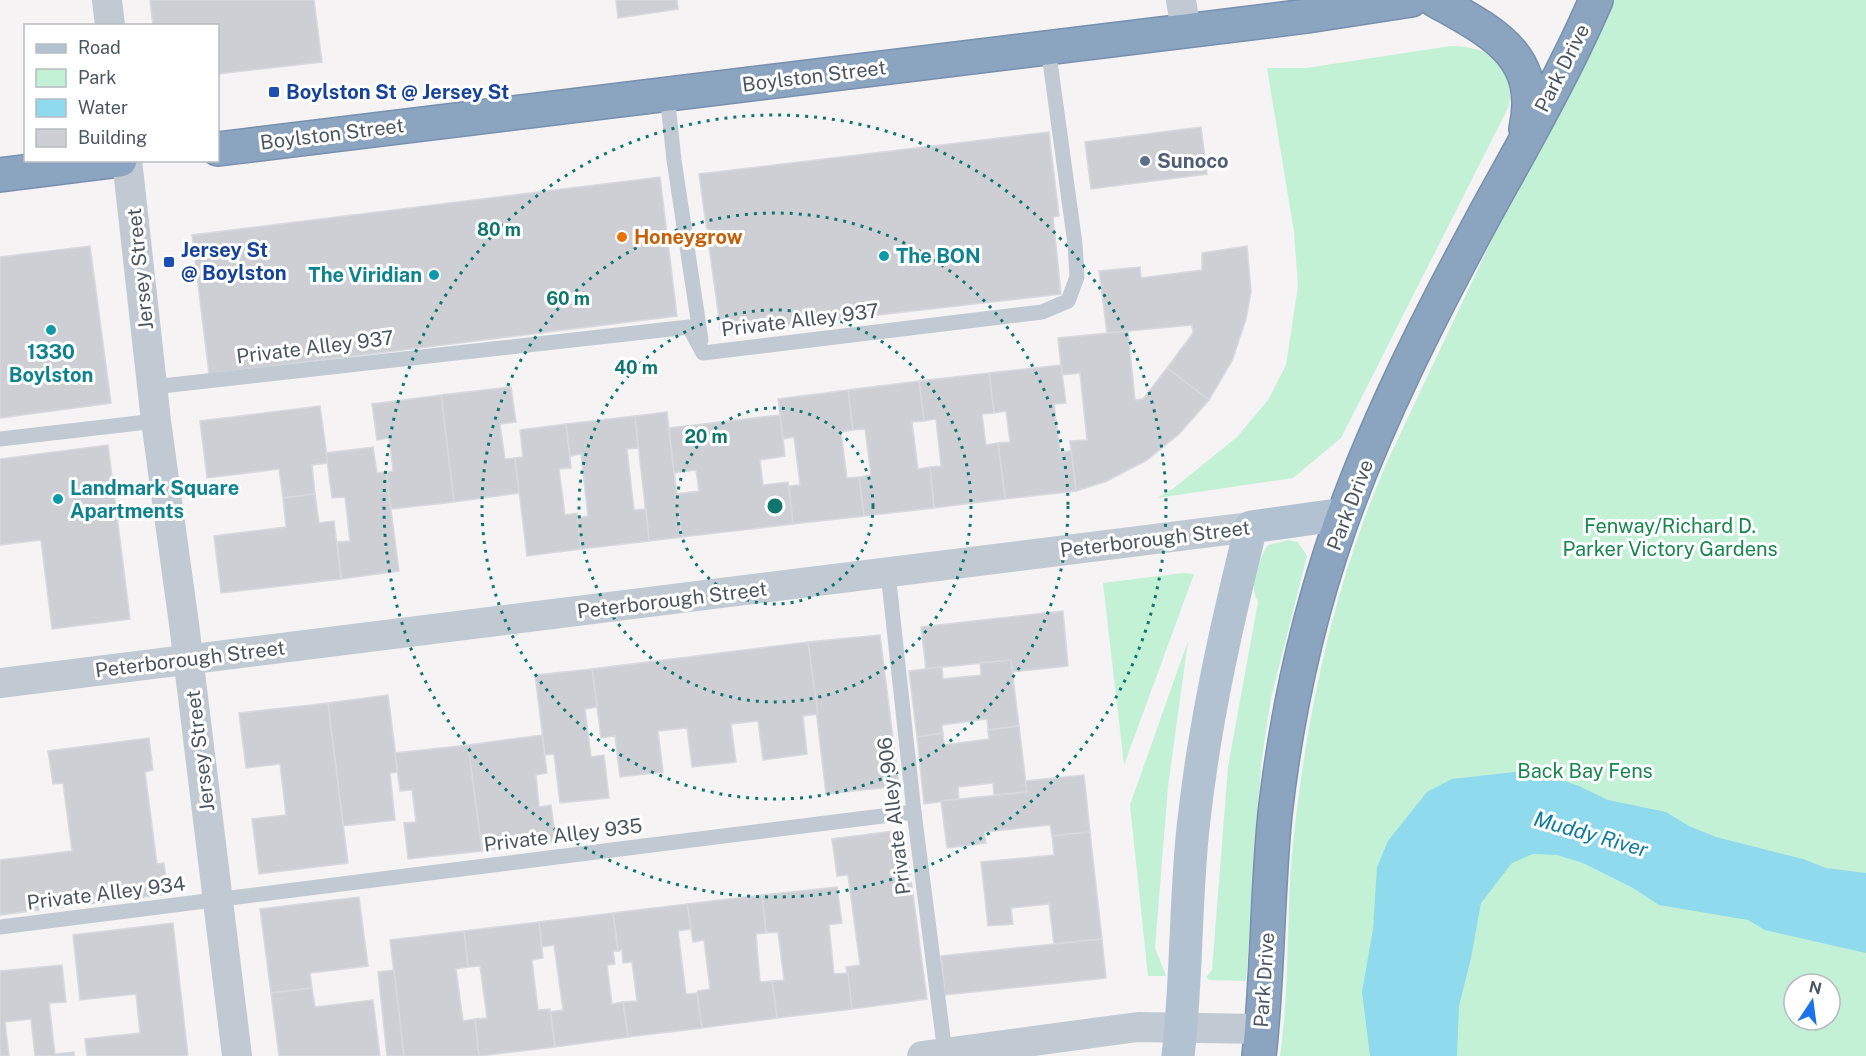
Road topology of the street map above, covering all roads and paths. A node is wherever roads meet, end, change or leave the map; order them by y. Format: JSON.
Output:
{"nodes":[{"id":1,"x":107,"y":0,"type":"edge"},
{"id":2,"x":1411,"y":0,"type":"edge"},
{"id":3,"x":1435,"y":0,"type":"edge"},
{"id":4,"x":1596,"y":0,"type":"edge"},
{"id":5,"x":1184,"y":15,"type":"edge"},
{"id":6,"x":110,"y":24,"type":"edge"},
{"id":7,"x":1048,"y":47,"type":"junction"},
{"id":8,"x":667,"y":94,"type":"junction"},
{"id":9,"x":1523,"y":146,"type":"junction"},
{"id":10,"x":219,"y":148,"type":"edge"},
{"id":11,"x":104,"y":162,"type":"edge"},
{"id":12,"x":127,"y":162,"type":"edge"},
{"id":13,"x":0,"y":175,"type":"edge"},
{"id":14,"x":703,"y":353,"type":"junction"},
{"id":15,"x":153,"y":387,"type":"junction"},
{"id":16,"x":156,"y":420,"type":"junction"},
{"id":17,"x":0,"y":439,"type":"edge"},
{"id":18,"x":1344,"y":514,"type":"junction"},
{"id":19,"x":1251,"y":527,"type":"junction"},
{"id":20,"x":888,"y":573,"type":"junction"},
{"id":21,"x":189,"y":660,"type":"junction"},
{"id":22,"x":0,"y":683,"type":"edge"},
{"id":23,"x":914,"y":812,"type":"junction"},
{"id":24,"x":218,"y":900,"type":"junction"},
{"id":25,"x":0,"y":927,"type":"edge"},
{"id":26,"x":1180,"y":1041,"type":"edge"},
{"id":27,"x":1260,"y":1042,"type":"edge"},
{"id":28,"x":933,"y":1055,"type":"edge"},
{"id":29,"x":237,"y":1056,"type":"edge"}],
"edges":[{"from":1,"to":6,"type":"street"},
{"from":2,"to":5,"type":"highway","name":"Boylston Street"},
{"from":3,"to":9,"type":"highway"},
{"from":4,"to":9,"type":"highway","name":"Park Drive"},
{"from":5,"to":7,"type":"highway","name":"Boylston Street"},
{"from":7,"to":8,"type":"highway","name":"Boylston Street"},
{"from":7,"to":14,"type":"lane","name":"Private Alley 937"},
{"from":8,"to":10,"type":"highway","name":"Boylston Street"},
{"from":8,"to":14,"type":"lane"},
{"from":9,"to":18,"type":"highway","name":"Park Drive"},
{"from":11,"to":13,"type":"highway"},
{"from":12,"to":15,"type":"street","name":"Jersey Street"},
{"from":14,"to":15,"type":"lane","name":"Private Alley 937"},
{"from":15,"to":16,"type":"street","name":"Jersey Street"},
{"from":16,"to":17,"type":"lane"},
{"from":16,"to":21,"type":"street","name":"Jersey Street"},
{"from":18,"to":19,"type":"main road","name":"Peterborough Street"},
{"from":18,"to":27,"type":"highway","name":"Park Drive"},
{"from":19,"to":20,"type":"street","name":"Peterborough Street"},
{"from":19,"to":26,"type":"main road"},
{"from":20,"to":21,"type":"street","name":"Peterborough Street"},
{"from":20,"to":23,"type":"lane","name":"Private Alley 906"},
{"from":21,"to":22,"type":"street","name":"Peterborough Street"},
{"from":21,"to":24,"type":"street","name":"Jersey Street"},
{"from":23,"to":24,"type":"lane","name":"Private Alley 935"},
{"from":23,"to":28,"type":"lane","name":"Private Alley 906"},
{"from":24,"to":25,"type":"lane","name":"Private Alley 934"},
{"from":24,"to":29,"type":"street","name":"Jersey Street"},
{"from":26,"to":27,"type":"street"},
{"from":26,"to":28,"type":"street"}]}
